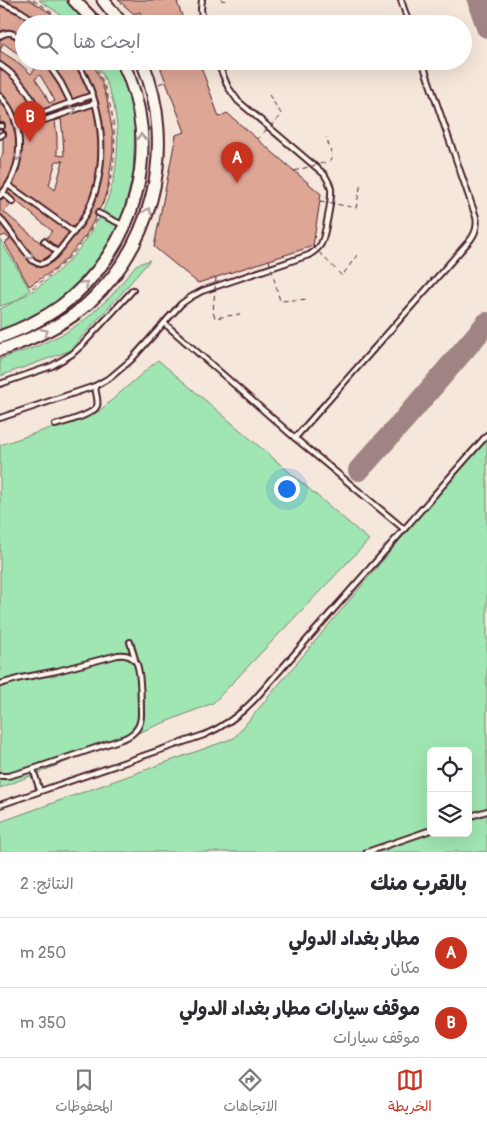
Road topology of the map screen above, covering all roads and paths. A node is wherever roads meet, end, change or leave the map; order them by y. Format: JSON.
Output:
{"nodes":[{"id":1,"x":33,"y":0,"type":"edge"},
{"id":2,"x":74,"y":0,"type":"edge"},
{"id":3,"x":103,"y":0,"type":"edge"},
{"id":4,"x":202,"y":0,"type":"edge"},
{"id":5,"x":221,"y":0,"type":"edge"},
{"id":6,"x":228,"y":0,"type":"edge"},
{"id":7,"x":401,"y":0,"type":"edge"},
{"id":8,"x":0,"y":2,"type":"edge"},
{"id":9,"x":26,"y":15,"type":"edge"},
{"id":10,"x":55,"y":15,"type":"edge"},
{"id":11,"x":87,"y":15,"type":"edge"},
{"id":12,"x":115,"y":15,"type":"edge"},
{"id":13,"x":201,"y":15,"type":"edge"},
{"id":14,"x":406,"y":15,"type":"edge"},
{"id":15,"x":15,"y":35,"type":"edge"},
{"id":16,"x":0,"y":36,"type":"edge"},
{"id":17,"x":0,"y":65,"type":"edge"},
{"id":18,"x":52,"y":70,"type":"edge"},
{"id":19,"x":81,"y":70,"type":"edge"},
{"id":20,"x":126,"y":70,"type":"edge"},
{"id":21,"x":145,"y":70,"type":"edge"},
{"id":22,"x":221,"y":70,"type":"edge"},
{"id":23,"x":425,"y":70,"type":"edge"},
{"id":24,"x":93,"y":95,"type":"junction"},
{"id":25,"x":269,"y":95,"type":"dead end"},
{"id":26,"x":0,"y":96,"type":"edge"},
{"id":27,"x":71,"y":103,"type":"junction"},
{"id":28,"x":95,"y":103,"type":"junction"},
{"id":29,"x":39,"y":114,"type":"junction"},
{"id":30,"x":16,"y":122,"type":"junction"},
{"id":31,"x":18,"y":129,"type":"junction"},
{"id":32,"x":326,"y":137,"type":"dead end"},
{"id":33,"x":257,"y":139,"type":"dead end"},
{"id":34,"x":294,"y":171,"type":"dead end"},
{"id":35,"x":361,"y":183,"type":"dead end"},
{"id":36,"x":8,"y":185,"type":"junction"},
{"id":37,"x":1,"y":194,"type":"edge"},
{"id":38,"x":320,"y":201,"type":"dead end"},
{"id":39,"x":13,"y":202,"type":"dead end"},
{"id":40,"x":98,"y":214,"type":"dead end"},
{"id":41,"x":0,"y":218,"type":"edge"},
{"id":42,"x":125,"y":226,"type":"junction"},
{"id":43,"x":74,"y":232,"type":"junction"},
{"id":44,"x":44,"y":241,"type":"dead end"},
{"id":45,"x":313,"y":246,"type":"dead end"},
{"id":46,"x":57,"y":252,"type":"junction"},
{"id":47,"x":357,"y":255,"type":"dead end"},
{"id":48,"x":269,"y":260,"type":"dead end"},
{"id":49,"x":216,"y":277,"type":"dead end"},
{"id":50,"x":133,"y":290,"type":"dead end"},
{"id":51,"x":308,"y":299,"type":"dead end"},
{"id":52,"x":240,"y":314,"type":"dead end"},
{"id":53,"x":164,"y":323,"type":"junction"},
{"id":54,"x":0,"y":337,"type":"edge"},
{"id":55,"x":0,"y":350,"type":"edge"},
{"id":56,"x":0,"y":384,"type":"edge"},
{"id":57,"x":95,"y":386,"type":"junction"},
{"id":58,"x":0,"y":418,"type":"edge"},
{"id":59,"x":55,"y":425,"type":"dead end"},
{"id":60,"x":487,"y":435,"type":"edge"},
{"id":61,"x":295,"y":438,"type":"junction"},
{"id":62,"x":404,"y":530,"type":"junction"},
{"id":63,"x":130,"y":642,"type":"dead end"},
{"id":64,"x":136,"y":662,"type":"junction"},
{"id":65,"x":0,"y":684,"type":"edge"},
{"id":66,"x":33,"y":770,"type":"junction"},
{"id":67,"x":0,"y":776,"type":"edge"},
{"id":68,"x":40,"y":791,"type":"junction"},
{"id":69,"x":0,"y":805,"type":"edge"},
{"id":70,"x":487,"y":811,"type":"edge"},
{"id":71,"x":472,"y":816,"type":"edge"},
{"id":72,"x":427,"y":831,"type":"edge"},
{"id":73,"x":367,"y":852,"type":"edge"}],
"edges":[{"from":1,"to":10,"type":"path"},
{"from":2,"to":11,"type":"main road"},
{"from":3,"to":12,"type":"main road"},
{"from":4,"to":13,"type":"lane"},
{"from":5,"to":6,"type":"path"},
{"from":7,"to":14,"type":"lane"},
{"from":8,"to":9,"type":"lane"},
{"from":15,"to":16,"type":"lane"},
{"from":17,"to":29,"type":"lane"},
{"from":18,"to":27,"type":"lane"},
{"from":19,"to":24,"type":"lane"},
{"from":42,"to":20,"type":"main road","one_way":true},
{"from":55,"to":21,"type":"main road","one_way":true},
{"from":22,"to":53,"type":"lane"},
{"from":23,"to":61,"type":"lane"},
{"from":24,"to":27,"type":"lane"},
{"from":24,"to":28,"type":"lane"},
{"from":25,"to":33,"type":"path","bridge":true},
{"from":26,"to":30,"type":"lane"},
{"from":27,"to":29,"type":"lane"},
{"from":31,"to":28,"type":"lane","one_way":true},
{"from":28,"to":43,"type":"lane"},
{"from":29,"to":30,"type":"lane"},
{"from":30,"to":31,"type":"lane"},
{"from":31,"to":36,"type":"lane","one_way":true},
{"from":32,"to":34,"type":"path","bridge":true},
{"from":35,"to":38,"type":"path","bridge":true},
{"from":36,"to":37,"type":"lane"},
{"from":36,"to":43,"type":"lane"},
{"from":37,"to":39,"type":"lane"},
{"from":40,"to":42,"type":"lane"},
{"from":41,"to":46,"type":"lane","one_way":true},
{"from":54,"to":42,"type":"main road","one_way":true},
{"from":43,"to":46,"type":"lane"},
{"from":44,"to":46,"type":"lane"},
{"from":45,"to":47,"type":"path","bridge":true},
{"from":48,"to":51,"type":"path","bridge":true},
{"from":49,"to":52,"type":"path","bridge":true},
{"from":50,"to":56,"type":"lane"},
{"from":53,"to":57,"type":"lane"},
{"from":53,"to":61,"type":"lane"},
{"from":57,"to":58,"type":"lane"},
{"from":57,"to":59,"type":"lane"},
{"from":60,"to":62,"type":"lane"},
{"from":61,"to":62,"type":"lane"},
{"from":62,"to":68,"type":"lane"},
{"from":63,"to":64,"type":"lane"},
{"from":64,"to":65,"type":"lane"},
{"from":64,"to":66,"type":"lane"},
{"from":66,"to":67,"type":"lane"},
{"from":66,"to":68,"type":"lane"},
{"from":68,"to":69,"type":"lane"},
{"from":70,"to":71,"type":"lane"},
{"from":72,"to":73,"type":"lane"}]}
